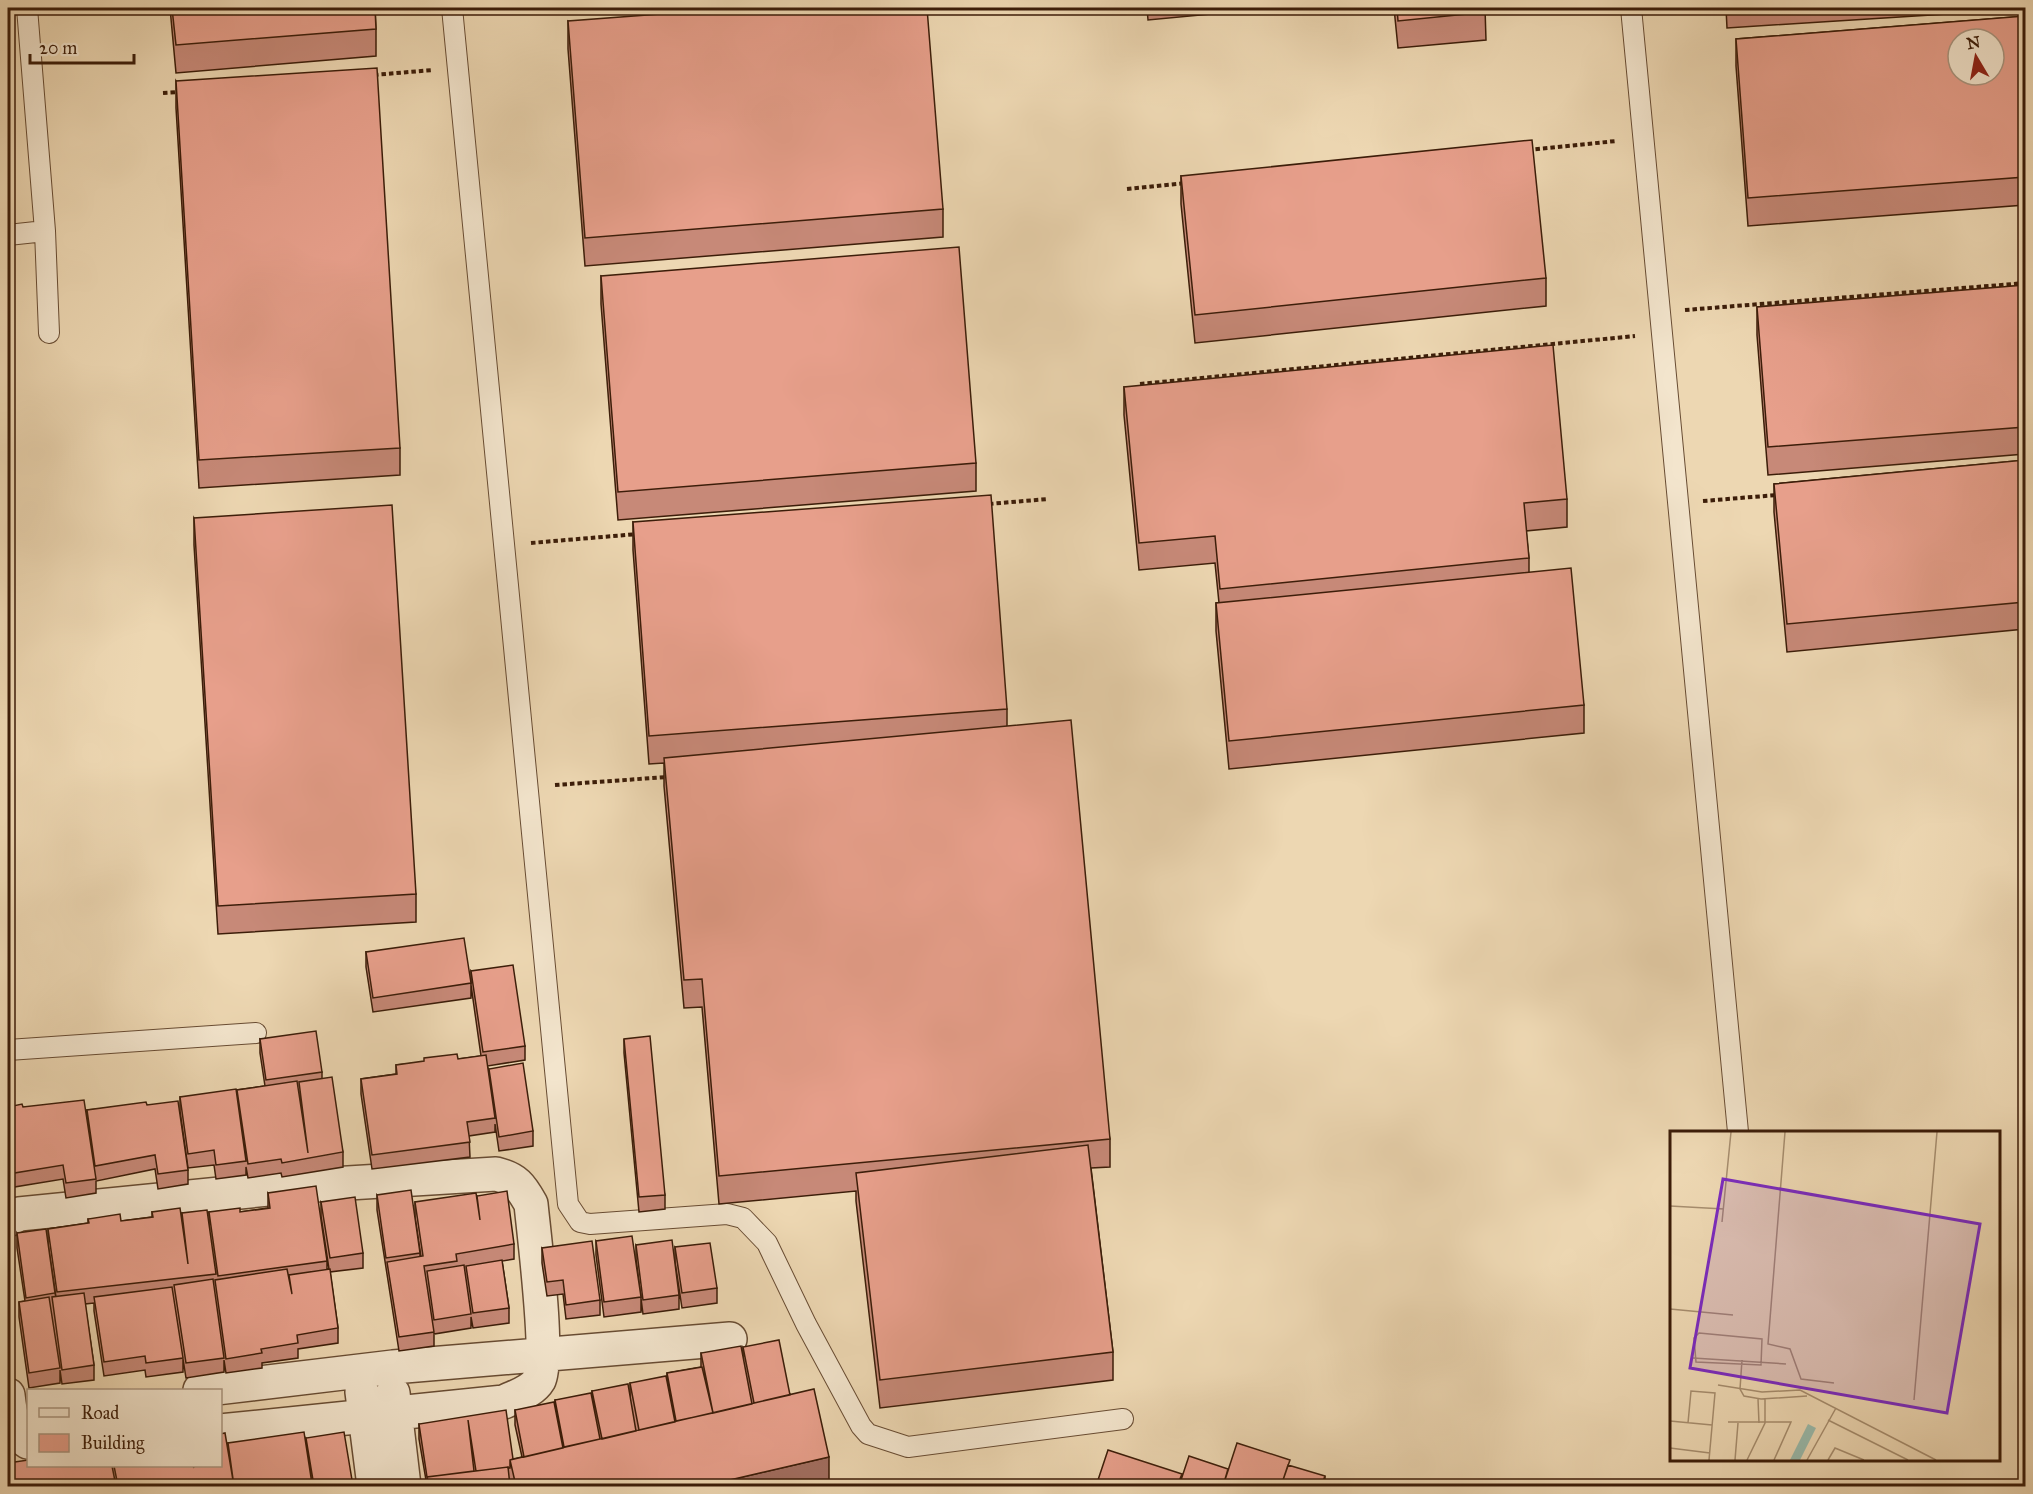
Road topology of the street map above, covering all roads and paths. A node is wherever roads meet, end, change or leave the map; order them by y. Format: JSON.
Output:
{"nodes":[{"id":1,"x":27,"y":8,"type":"edge"},
{"id":2,"x":452,"y":8,"type":"edge"},
{"id":3,"x":1631,"y":8,"type":"edge"},
{"id":4,"x":457,"y":68,"type":"junction"},
{"id":5,"x":363,"y":76,"type":"edge"},
{"id":6,"x":187,"y":91,"type":"edge"},
{"id":7,"x":163,"y":93,"type":"dead end"},
{"id":8,"x":1644,"y":139,"type":"junction"},
{"id":9,"x":1526,"y":150,"type":"edge"},
{"id":10,"x":1197,"y":182,"type":"edge"},
{"id":11,"x":1127,"y":189,"type":"dead end"},
{"id":12,"x":45,"y":231,"type":"junction"},
{"id":13,"x":8,"y":235,"type":"edge"},
{"id":14,"x":2025,"y":283,"type":"edge"},
{"id":15,"x":1661,"y":311,"type":"junction"},
{"id":16,"x":49,"y":333,"type":"dead end"},
{"id":17,"x":1662,"y":333,"type":"junction"},
{"id":18,"x":1140,"y":384,"type":"edge"},
{"id":19,"x":1783,"y":494,"type":"edge"},
{"id":20,"x":1048,"y":499,"type":"dead end"},
{"id":21,"x":1679,"y":503,"type":"junction"},
{"id":22,"x":977,"y":505,"type":"edge"},
{"id":23,"x":646,"y":533,"type":"edge"},
{"id":24,"x":504,"y":546,"type":"junction"},
{"id":25,"x":670,"y":777,"type":"edge"},
{"id":26,"x":527,"y":786,"type":"junction"},
{"id":27,"x":256,"y":1033,"type":"dead end"},
{"id":28,"x":8,"y":1050,"type":"edge"},
{"id":29,"x":1738,"y":1131,"type":"edge"},
{"id":30,"x":8,"y":1220,"type":"edge"},
{"id":31,"x":730,"y":1339,"type":"dead end"},
{"id":32,"x":544,"y":1354,"type":"junction"},
{"id":33,"x":393,"y":1367,"type":"junction"},
{"id":34,"x":360,"y":1372,"type":"junction"},
{"id":35,"x":209,"y":1389,"type":"edge"},
{"id":36,"x":15,"y":1408,"type":"edge"},
{"id":37,"x":379,"y":1414,"type":"junction"},
{"id":38,"x":1123,"y":1419,"type":"dead end"},
{"id":39,"x":222,"y":1431,"type":"edge"},
{"id":40,"x":27,"y":1441,"type":"edge"},
{"id":41,"x":374,"y":1486,"type":"edge"},
{"id":42,"x":404,"y":1486,"type":"edge"}],
"edges":[{"from":1,"to":12,"type":"lane"},
{"from":2,"to":4,"type":"lane"},
{"from":3,"to":8,"type":"lane"},
{"from":4,"to":5,"type":"path"},
{"from":4,"to":24,"type":"lane"},
{"from":6,"to":7,"type":"path"},
{"from":8,"to":9,"type":"path"},
{"from":8,"to":15,"type":"lane"},
{"from":10,"to":11,"type":"path"},
{"from":12,"to":13,"type":"lane"},
{"from":12,"to":16,"type":"lane"},
{"from":14,"to":15,"type":"path"},
{"from":15,"to":17,"type":"lane"},
{"from":17,"to":18,"type":"path"},
{"from":17,"to":21,"type":"lane"},
{"from":19,"to":21,"type":"path"},
{"from":20,"to":22,"type":"path"},
{"from":21,"to":29,"type":"lane"},
{"from":23,"to":24,"type":"path"},
{"from":24,"to":26,"type":"lane"},
{"from":25,"to":26,"type":"path"},
{"from":26,"to":38,"type":"lane"},
{"from":27,"to":28,"type":"lane"},
{"from":30,"to":32,"type":"street"},
{"from":31,"to":32,"type":"street"},
{"from":32,"to":33,"type":"street"},
{"from":32,"to":37,"type":"street"},
{"from":33,"to":34,"type":"street"},
{"from":33,"to":37,"type":"street"},
{"from":34,"to":35,"type":"street"},
{"from":34,"to":37,"type":"street"},
{"from":36,"to":40,"type":"street"},
{"from":37,"to":39,"type":"street"},
{"from":37,"to":41,"type":"street"},
{"from":37,"to":42,"type":"street"}]}
